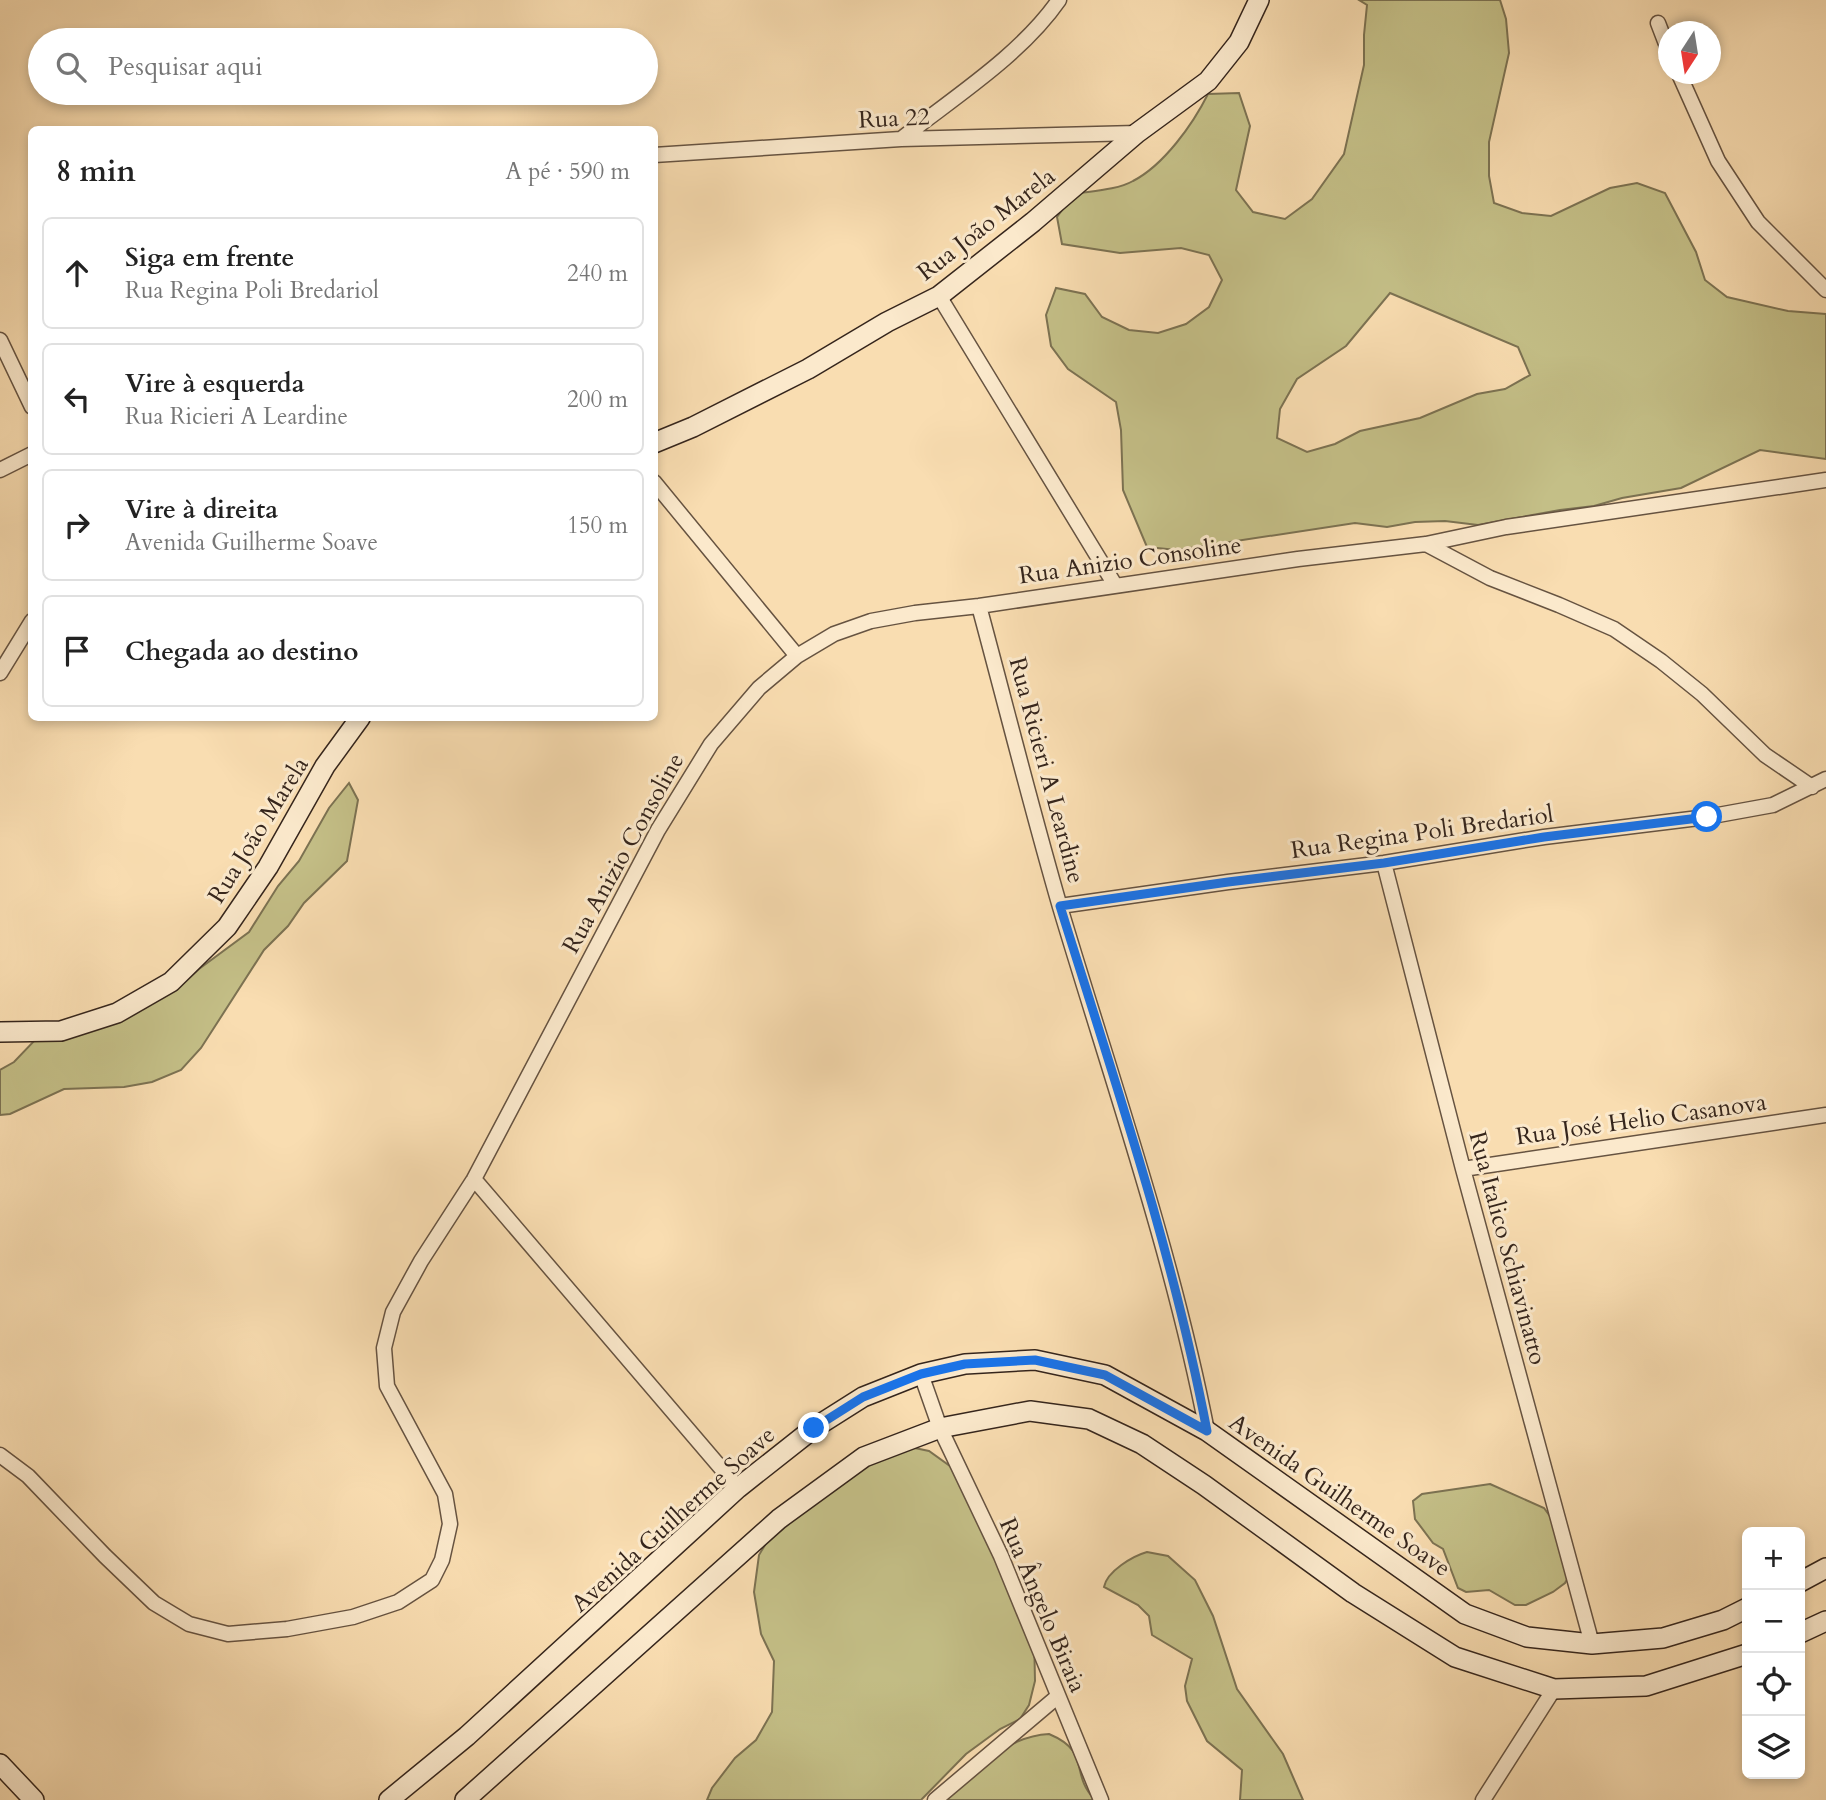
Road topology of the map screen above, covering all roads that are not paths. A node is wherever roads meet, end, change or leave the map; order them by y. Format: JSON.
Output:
{"nodes":[{"id":1,"x":1059,"y":0,"type":"edge"},
{"id":2,"x":1259,"y":0,"type":"edge"},
{"id":3,"x":1683,"y":84,"type":"edge"},
{"id":4,"x":1137,"y":133,"type":"junction"},
{"id":5,"x":901,"y":139,"type":"junction"},
{"id":6,"x":658,"y":155,"type":"edge"},
{"id":7,"x":1826,"y":290,"type":"edge"},
{"id":8,"x":939,"y":296,"type":"junction"},
{"id":9,"x":0,"y":340,"type":"edge"},
{"id":10,"x":28,"y":399,"type":"edge"},
{"id":11,"x":658,"y":441,"type":"edge"},
{"id":12,"x":28,"y":456,"type":"edge"},
{"id":13,"x":0,"y":470,"type":"edge"},
{"id":14,"x":1826,"y":480,"type":"edge"},
{"id":15,"x":658,"y":487,"type":"edge"},
{"id":16,"x":1426,"y":544,"type":"junction"},
{"id":17,"x":1115,"y":585,"type":"junction"},
{"id":18,"x":979,"y":606,"type":"junction"},
{"id":19,"x":28,"y":628,"type":"edge"},
{"id":20,"x":797,"y":656,"type":"junction"},
{"id":21,"x":0,"y":673,"type":"edge"},
{"id":22,"x":358,"y":721,"type":"edge"},
{"id":23,"x":1826,"y":779,"type":"edge"},
{"id":24,"x":1812,"y":788,"type":"junction"},
{"id":25,"x":1384,"y":863,"type":"junction"},
{"id":26,"x":1060,"y":906,"type":"junction"},
{"id":27,"x":0,"y":1032,"type":"edge"},
{"id":28,"x":1826,"y":1115,"type":"edge"},
{"id":29,"x":1463,"y":1169,"type":"junction"},
{"id":30,"x":474,"y":1179,"type":"junction"},
{"id":31,"x":921,"y":1374,"type":"junction"},
{"id":32,"x":940,"y":1429,"type":"junction"},
{"id":33,"x":1207,"y":1431,"type":"junction"},
{"id":34,"x":0,"y":1455,"type":"edge"},
{"id":35,"x":738,"y":1488,"type":"junction"},
{"id":36,"x":1826,"y":1568,"type":"edge"},
{"id":37,"x":1805,"y":1579,"type":"edge"},
{"id":38,"x":1742,"y":1610,"type":"edge"},
{"id":39,"x":1826,"y":1621,"type":"edge"},
{"id":40,"x":1805,"y":1631,"type":"edge"},
{"id":41,"x":1592,"y":1644,"type":"junction"},
{"id":42,"x":1742,"y":1656,"type":"edge"},
{"id":43,"x":1554,"y":1689,"type":"junction"},
{"id":44,"x":1057,"y":1697,"type":"junction"},
{"id":45,"x":0,"y":1764,"type":"edge"},
{"id":46,"x":34,"y":1800,"type":"edge"},
{"id":47,"x":389,"y":1800,"type":"edge"},
{"id":48,"x":465,"y":1800,"type":"edge"},
{"id":49,"x":935,"y":1800,"type":"edge"},
{"id":50,"x":1101,"y":1800,"type":"edge"},
{"id":51,"x":1483,"y":1800,"type":"edge"}],
"edges":[{"from":1,"to":5,"type":"street"},
{"from":2,"to":4,"type":"street","name":"Rua João Marela"},
{"from":3,"to":7,"type":"street"},
{"from":4,"to":5,"type":"street","name":"Rua 22"},
{"from":4,"to":8,"type":"street","name":"Rua João Marela"},
{"from":5,"to":6,"type":"street","name":"Rua 22"},
{"from":8,"to":11,"type":"street","name":"Rua João Marela"},
{"from":8,"to":17,"type":"street"},
{"from":9,"to":10,"type":"street"},
{"from":12,"to":13,"type":"street"},
{"from":14,"to":16,"type":"street","name":"Rua Anizio Consoline"},
{"from":15,"to":20,"type":"street"},
{"from":16,"to":17,"type":"street","name":"Rua Anizio Consoline"},
{"from":16,"to":24,"type":"street"},
{"from":17,"to":18,"type":"street","name":"Rua Anizio Consoline"},
{"from":18,"to":20,"type":"street","name":"Rua Anizio Consoline"},
{"from":18,"to":26,"type":"street","name":"Rua Ricieri A Leardine"},
{"from":19,"to":21,"type":"street"},
{"from":20,"to":30,"type":"street","name":"Rua Anizio Consoline"},
{"from":22,"to":27,"type":"street","name":"Rua João Marela"},
{"from":23,"to":24,"type":"street","name":"Rua Regina Poli Bredariol"},
{"from":24,"to":25,"type":"street","name":"Rua Regina Poli Bredariol"},
{"from":25,"to":26,"type":"street","name":"Rua Regina Poli Bredariol"},
{"from":25,"to":29,"type":"street","name":"Rua Italico Schiavinatto"},
{"from":26,"to":33,"type":"street","name":"Rua Ricieri A Leardine"},
{"from":28,"to":29,"type":"street","name":"Rua José Helio Casanova"},
{"from":29,"to":41,"type":"street","name":"Rua Italico Schiavinatto"},
{"from":30,"to":34,"type":"street","name":"Rua Anizio Consoline"},
{"from":30,"to":35,"type":"street"},
{"from":31,"to":32,"type":"street","name":"Rua Ângelo Biraia"},
{"from":31,"to":33,"type":"street","name":"Avenida Guilherme Soave"},
{"from":31,"to":35,"type":"street","name":"Avenida Guilherme Soave"},
{"from":32,"to":43,"type":"street"},
{"from":32,"to":44,"type":"street","name":"Rua Ângelo Biraia"},
{"from":32,"to":48,"type":"street"},
{"from":33,"to":41,"type":"street","name":"Avenida Guilherme Soave"},
{"from":35,"to":47,"type":"street","name":"Avenida Guilherme Soave"},
{"from":36,"to":37,"type":"street"},
{"from":38,"to":41,"type":"street","name":"Avenida Guilherme Soave"},
{"from":39,"to":40,"type":"street"},
{"from":42,"to":43,"type":"street"},
{"from":43,"to":51,"type":"street"},
{"from":44,"to":49,"type":"street"},
{"from":44,"to":50,"type":"street","name":"Rua Ângelo Biraia"},
{"from":45,"to":46,"type":"street"}]}
